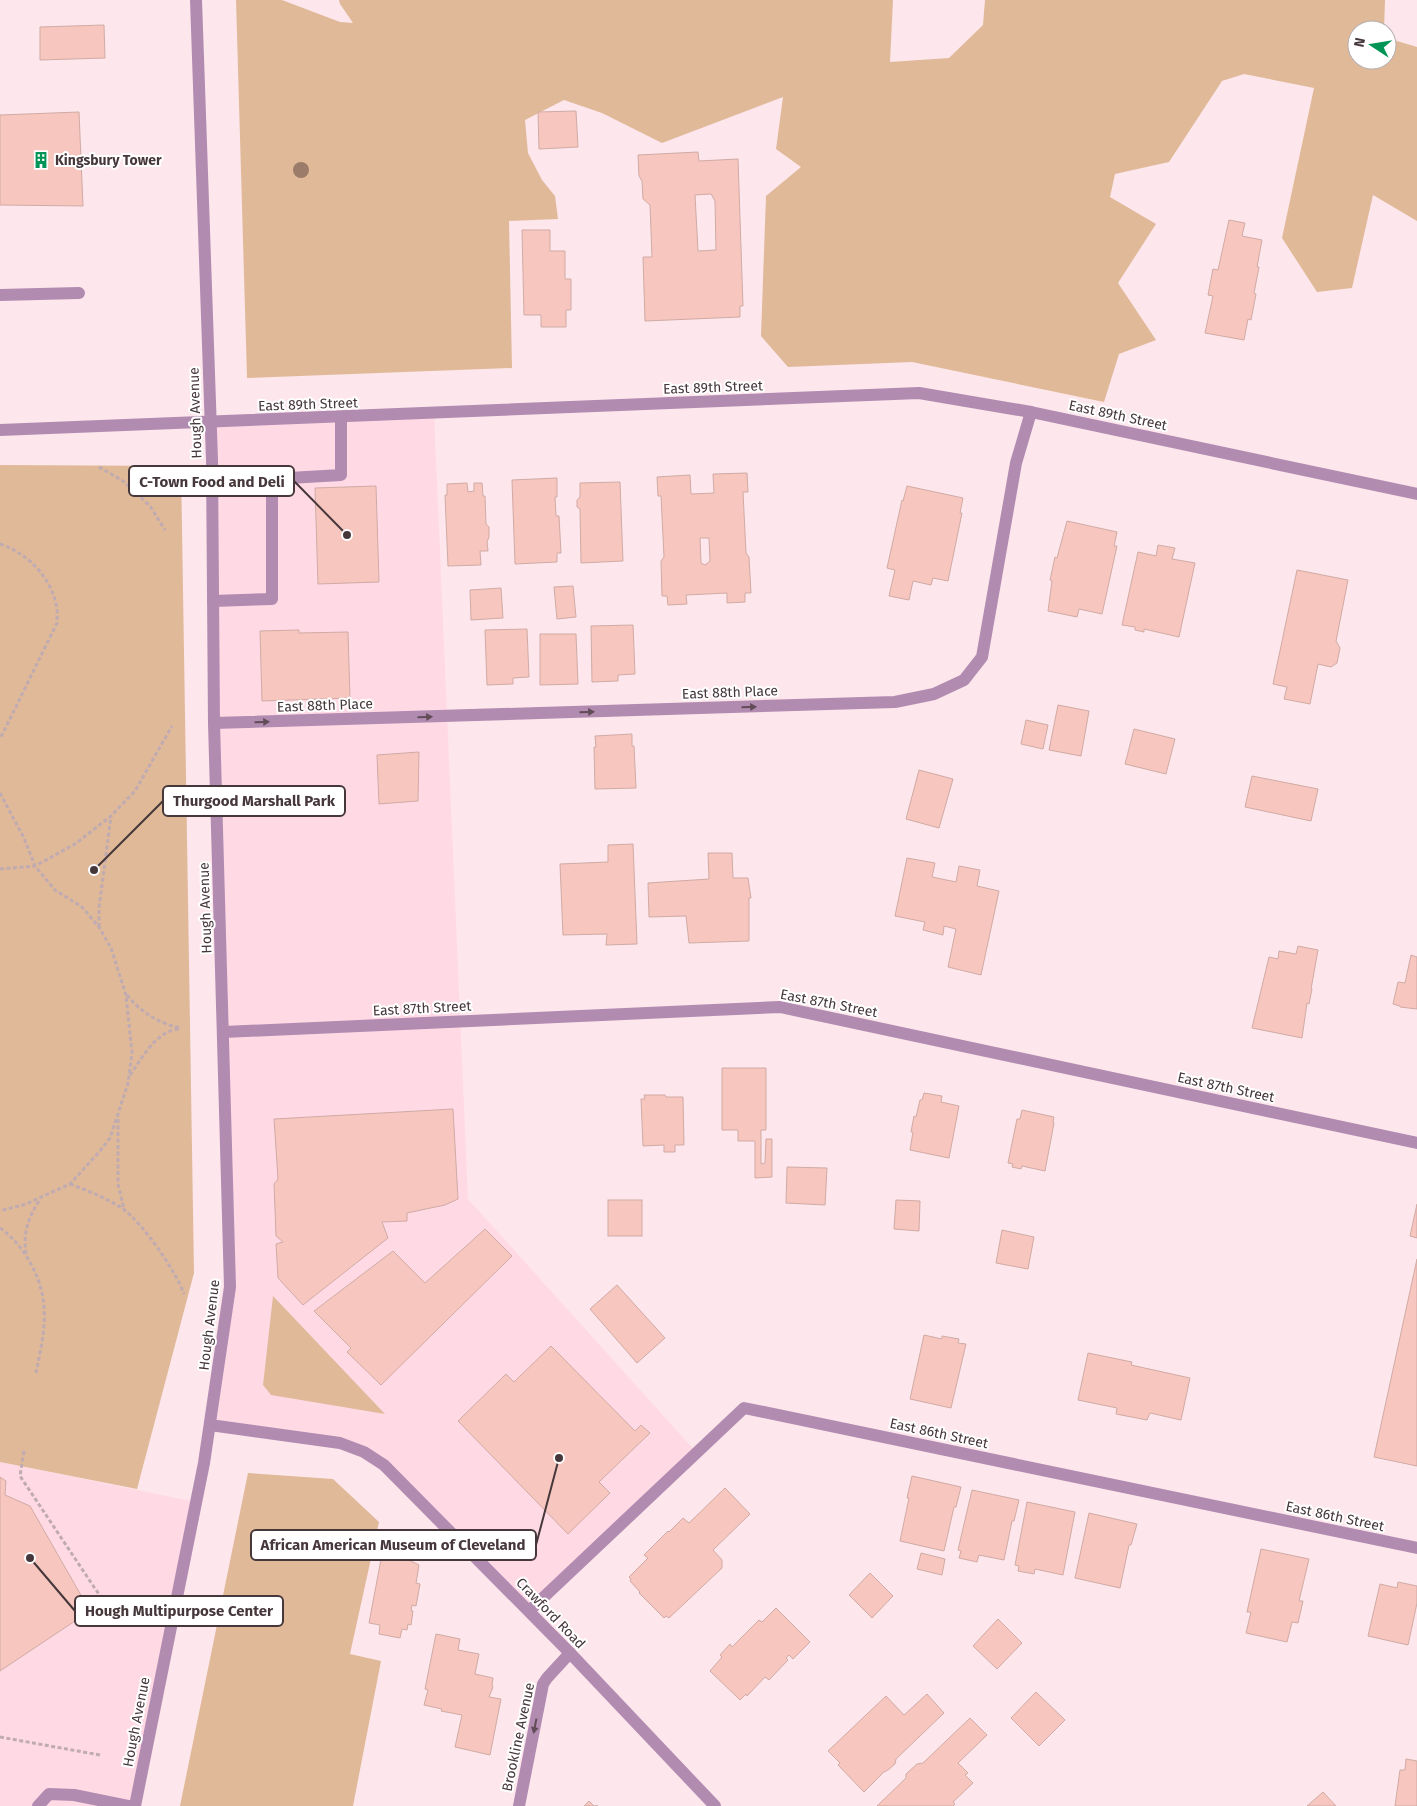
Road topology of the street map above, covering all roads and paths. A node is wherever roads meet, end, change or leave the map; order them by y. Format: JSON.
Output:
{"nodes":[{"id":1,"x":196,"y":0,"type":"edge"},
{"id":2,"x":79,"y":293,"type":"dead end"},
{"id":3,"x":0,"y":296,"type":"edge"},
{"id":4,"x":1031,"y":412,"type":"junction"},
{"id":5,"x":341,"y":417,"type":"junction"},
{"id":6,"x":210,"y":423,"type":"junction"},
{"id":7,"x":0,"y":430,"type":"edge"},
{"id":8,"x":99,"y":467,"type":"dead end"},
{"id":9,"x":1417,"y":494,"type":"edge"},
{"id":10,"x":165,"y":530,"type":"dead end"},
{"id":11,"x":0,"y":544,"type":"edge"},
{"id":12,"x":213,"y":601,"type":"junction"},
{"id":13,"x":214,"y":723,"type":"junction"},
{"id":14,"x":172,"y":726,"type":"dead end"},
{"id":15,"x":0,"y":739,"type":"edge"},
{"id":16,"x":0,"y":792,"type":"edge"},
{"id":17,"x":111,"y":816,"type":"junction"},
{"id":18,"x":35,"y":866,"type":"junction"},
{"id":19,"x":0,"y":869,"type":"edge"},
{"id":20,"x":99,"y":927,"type":"junction"},
{"id":21,"x":126,"y":995,"type":"junction"},
{"id":22,"x":224,"y":1032,"type":"junction"},
{"id":23,"x":129,"y":1076,"type":"junction"},
{"id":24,"x":118,"y":1114,"type":"junction"},
{"id":25,"x":1417,"y":1143,"type":"edge"},
{"id":26,"x":70,"y":1184,"type":"junction"},
{"id":27,"x":40,"y":1198,"type":"junction"},
{"id":28,"x":124,"y":1210,"type":"junction"},
{"id":29,"x":0,"y":1212,"type":"edge"},
{"id":30,"x":0,"y":1228,"type":"edge"},
{"id":31,"x":26,"y":1255,"type":"junction"},
{"id":32,"x":184,"y":1294,"type":"dead end"},
{"id":33,"x":36,"y":1372,"type":"dead end"},
{"id":34,"x":210,"y":1426,"type":"junction"},
{"id":35,"x":24,"y":1451,"type":"dead end"},
{"id":36,"x":1417,"y":1548,"type":"edge"},
{"id":37,"x":130,"y":1606,"type":"dead end"},
{"id":38,"x":529,"y":1611,"type":"junction"},
{"id":39,"x":570,"y":1653,"type":"junction"},
{"id":40,"x":0,"y":1737,"type":"edge"},
{"id":41,"x":100,"y":1755,"type":"dead end"},
{"id":42,"x":38,"y":1806,"type":"edge"},
{"id":43,"x":128,"y":1806,"type":"edge"},
{"id":44,"x":135,"y":1806,"type":"edge"},
{"id":45,"x":519,"y":1806,"type":"edge"},
{"id":46,"x":715,"y":1806,"type":"edge"}],
"edges":[{"from":1,"to":6,"type":"street","name":"Hough Avenue"},
{"from":2,"to":3,"type":"street"},
{"from":4,"to":5,"type":"street","name":"East 89th Street"},
{"from":4,"to":9,"type":"street","name":"East 89th Street"},
{"from":13,"to":4,"type":"street","name":"East 88th Place","one_way":true},
{"from":5,"to":6,"type":"street","name":"East 89th Street"},
{"from":5,"to":12,"type":"street"},
{"from":6,"to":7,"type":"street","name":"East 89th Street"},
{"from":6,"to":12,"type":"street","name":"Hough Avenue"},
{"from":8,"to":10,"type":"path"},
{"from":11,"to":15,"type":"path"},
{"from":12,"to":13,"type":"street","name":"Hough Avenue"},
{"from":13,"to":22,"type":"street","name":"Hough Avenue"},
{"from":14,"to":17,"type":"path"},
{"from":16,"to":18,"type":"path"},
{"from":17,"to":18,"type":"path"},
{"from":17,"to":20,"type":"path"},
{"from":18,"to":19,"type":"path"},
{"from":18,"to":20,"type":"path"},
{"from":20,"to":21,"type":"path"},
{"from":21,"to":23,"type":"path"},
{"from":21,"to":23,"type":"path"},
{"from":22,"to":25,"type":"street","name":"East 87th Street"},
{"from":22,"to":34,"type":"street","name":"Hough Avenue"},
{"from":23,"to":24,"type":"path"},
{"from":24,"to":26,"type":"path"},
{"from":24,"to":28,"type":"path"},
{"from":26,"to":27,"type":"path"},
{"from":26,"to":28,"type":"path"},
{"from":27,"to":29,"type":"path"},
{"from":27,"to":31,"type":"path"},
{"from":28,"to":32,"type":"path"},
{"from":30,"to":31,"type":"path"},
{"from":31,"to":33,"type":"path"},
{"from":34,"to":38,"type":"street","name":"Crawford Road"},
{"from":34,"to":44,"type":"street","name":"Hough Avenue"},
{"from":35,"to":37,"type":"path"},
{"from":36,"to":38,"type":"street","name":"East 86th Street"},
{"from":38,"to":39,"type":"street","name":"Crawford Road"},
{"from":39,"to":45,"type":"street","name":"Brookline Avenue","one_way":true},
{"from":39,"to":46,"type":"street","name":"Crawford Road"},
{"from":40,"to":41,"type":"path"},
{"from":42,"to":43,"type":"street"}]}
